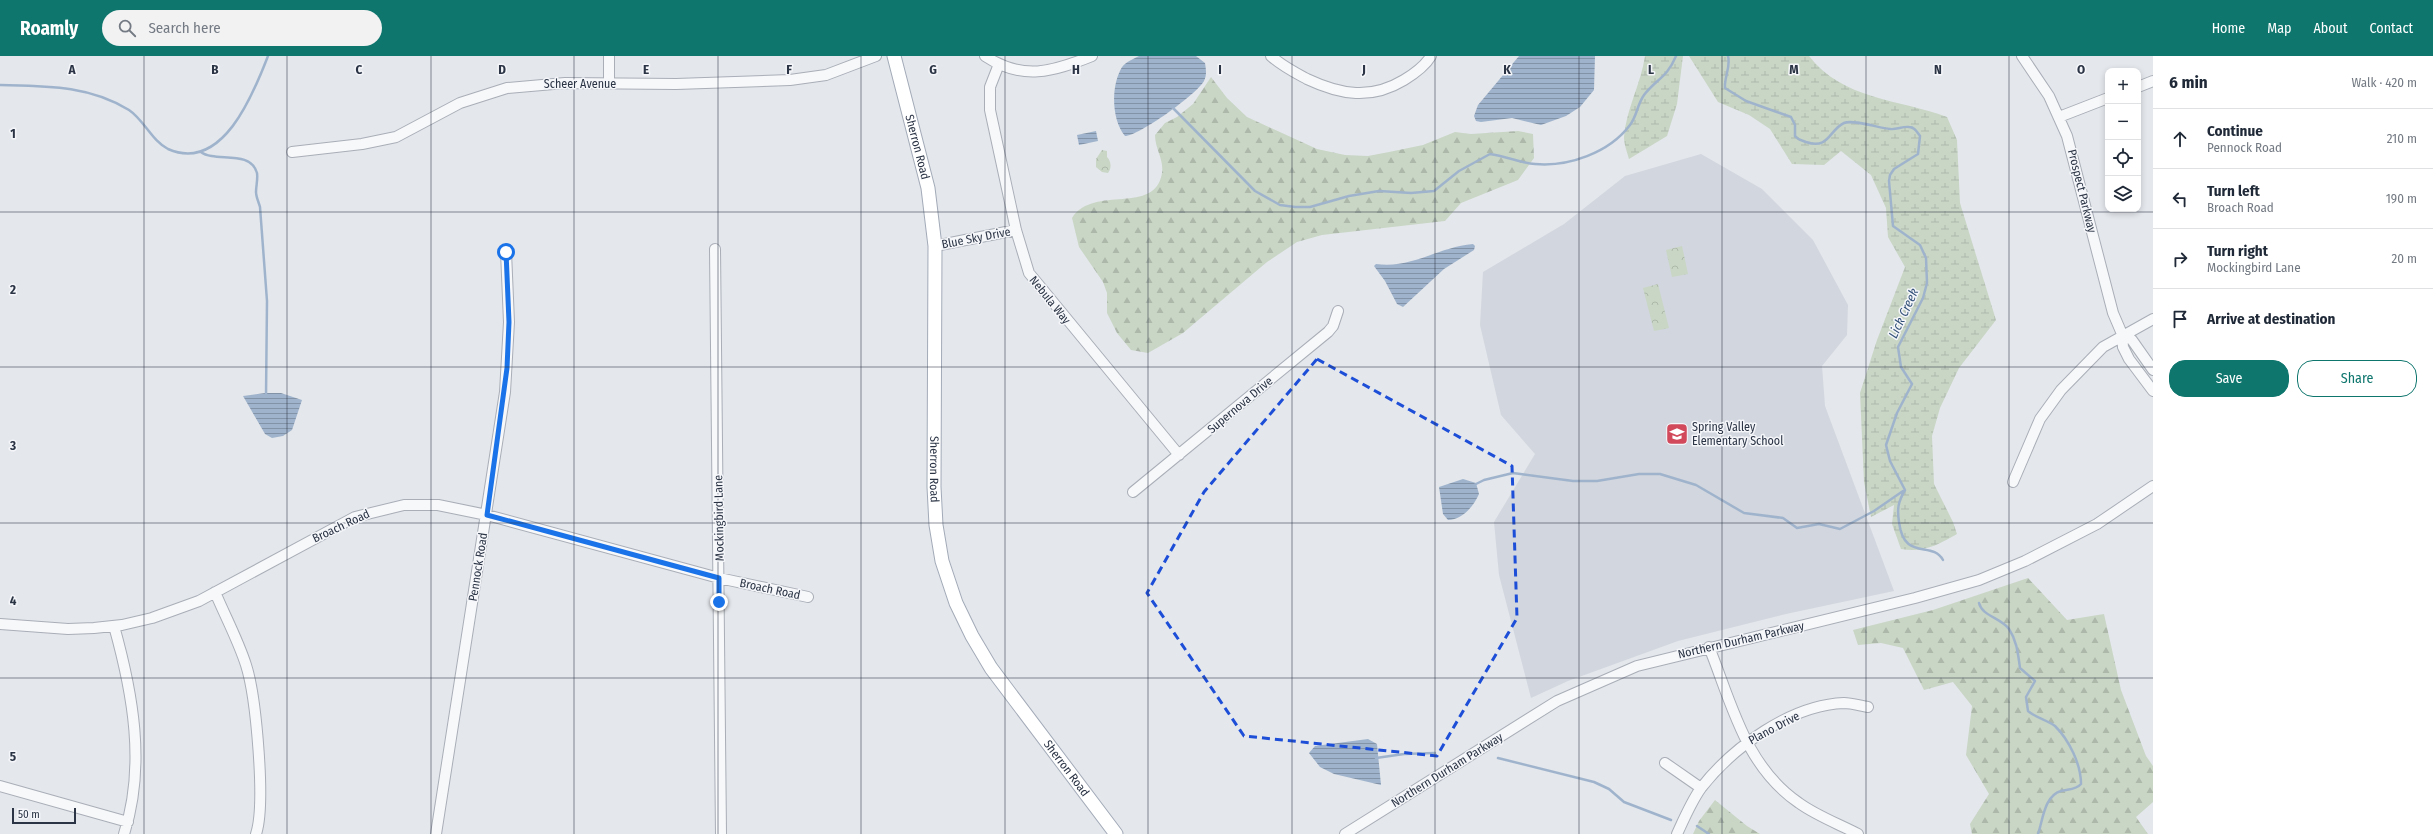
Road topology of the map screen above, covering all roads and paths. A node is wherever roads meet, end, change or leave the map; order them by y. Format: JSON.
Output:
{"nodes":[{"id":1,"x":609,"y":56,"type":"edge"},
{"id":2,"x":876,"y":56,"type":"edge"},
{"id":3,"x":894,"y":56,"type":"edge"},
{"id":4,"x":985,"y":56,"type":"edge"},
{"id":5,"x":1092,"y":56,"type":"edge"},
{"id":6,"x":1271,"y":56,"type":"edge"},
{"id":7,"x":1431,"y":56,"type":"edge"},
{"id":8,"x":2022,"y":56,"type":"edge"},
{"id":9,"x":999,"y":64,"type":"junction"},
{"id":10,"x":2153,"y":82,"type":"edge"},
{"id":11,"x":609,"y":83,"type":"junction"},
{"id":12,"x":2141,"y":86,"type":"edge"},
{"id":13,"x":2105,"y":99,"type":"edge"},
{"id":14,"x":2060,"y":117,"type":"junction"},
{"id":15,"x":292,"y":152,"type":"dead end"},
{"id":16,"x":1016,"y":230,"type":"junction"},
{"id":17,"x":935,"y":246,"type":"junction"},
{"id":18,"x":715,"y":249,"type":"dead end"},
{"id":19,"x":506,"y":252,"type":"dead end"},
{"id":20,"x":1338,"y":311,"type":"dead end"},
{"id":21,"x":2153,"y":319,"type":"edge"},
{"id":22,"x":2122,"y":334,"type":"junction"},
{"id":23,"x":2153,"y":370,"type":"edge"},
{"id":24,"x":2153,"y":391,"type":"edge"},
{"id":25,"x":1179,"y":455,"type":"junction"},
{"id":26,"x":2013,"y":482,"type":"dead end"},
{"id":27,"x":2153,"y":486,"type":"edge"},
{"id":28,"x":1133,"y":492,"type":"dead end"},
{"id":29,"x":487,"y":515,"type":"junction"},
{"id":30,"x":719,"y":578,"type":"junction"},
{"id":31,"x":215,"y":592,"type":"junction"},
{"id":32,"x":808,"y":597,"type":"dead end"},
{"id":33,"x":0,"y":624,"type":"edge"},
{"id":34,"x":114,"y":626,"type":"junction"},
{"id":35,"x":1709,"y":647,"type":"junction"},
{"id":36,"x":1868,"y":708,"type":"dead end"},
{"id":37,"x":1746,"y":743,"type":"junction"},
{"id":38,"x":1665,"y":763,"type":"dead end"},
{"id":39,"x":0,"y":786,"type":"edge"},
{"id":40,"x":1701,"y":788,"type":"junction"},
{"id":41,"x":128,"y":822,"type":"junction"},
{"id":42,"x":124,"y":834,"type":"edge"},
{"id":43,"x":256,"y":834,"type":"edge"},
{"id":44,"x":436,"y":834,"type":"edge"},
{"id":45,"x":721,"y":834,"type":"edge"},
{"id":46,"x":1116,"y":834,"type":"edge"},
{"id":47,"x":1345,"y":834,"type":"edge"},
{"id":48,"x":1677,"y":834,"type":"edge"},
{"id":49,"x":1858,"y":834,"type":"edge"}],
"edges":[{"from":1,"to":11,"type":"street"},
{"from":2,"to":11,"type":"street","name":"Scheer Avenue"},
{"from":3,"to":17,"type":"main road","name":"Sherron Road"},
{"from":4,"to":9,"type":"street"},
{"from":5,"to":9,"type":"street"},
{"from":6,"to":7,"type":"street"},
{"from":8,"to":14,"type":"street","name":"Prospect Parkway"},
{"from":9,"to":16,"type":"street","name":"Nebula Way"},
{"from":10,"to":12,"type":"street"},
{"from":11,"to":15,"type":"street","name":"Scheer Avenue"},
{"from":13,"to":14,"type":"street"},
{"from":14,"to":22,"type":"street","name":"Prospect Parkway"},
{"from":16,"to":17,"type":"street","name":"Blue Sky Drive"},
{"from":16,"to":25,"type":"street","name":"Nebula Way"},
{"from":17,"to":46,"type":"main road","name":"Sherron Road"},
{"from":18,"to":30,"type":"street","name":"Mockingbird Lane"},
{"from":19,"to":29,"type":"street","name":"Pennock Road"},
{"from":20,"to":25,"type":"street","name":"Supernova Drive"},
{"from":21,"to":22,"type":"street"},
{"from":22,"to":23,"type":"street","name":"Prospect Parkway"},
{"from":22,"to":24,"type":"street","name":"Prospect Parkway"},
{"from":22,"to":26,"type":"street"},
{"from":25,"to":28,"type":"street","name":"Supernova Drive"},
{"from":27,"to":35,"type":"street","name":"Northern Durham Parkway"},
{"from":29,"to":30,"type":"street","name":"Broach Road"},
{"from":29,"to":31,"type":"street","name":"Broach Road"},
{"from":29,"to":44,"type":"street","name":"Pennock Road"},
{"from":30,"to":32,"type":"street","name":"Broach Road"},
{"from":30,"to":45,"type":"street","name":"Mockingbird Lane"},
{"from":31,"to":34,"type":"street","name":"Broach Road"},
{"from":31,"to":43,"type":"street"},
{"from":33,"to":34,"type":"street","name":"Broach Road"},
{"from":34,"to":41,"type":"street"},
{"from":35,"to":37,"type":"street"},
{"from":35,"to":47,"type":"street","name":"Northern Durham Parkway"},
{"from":36,"to":37,"type":"street","name":"Plano Drive"},
{"from":37,"to":40,"type":"street","name":"Plano Drive"},
{"from":37,"to":49,"type":"street"},
{"from":38,"to":40,"type":"street"},
{"from":39,"to":41,"type":"street"},
{"from":40,"to":48,"type":"street","name":"Plano Drive"},
{"from":41,"to":42,"type":"street"}]}
